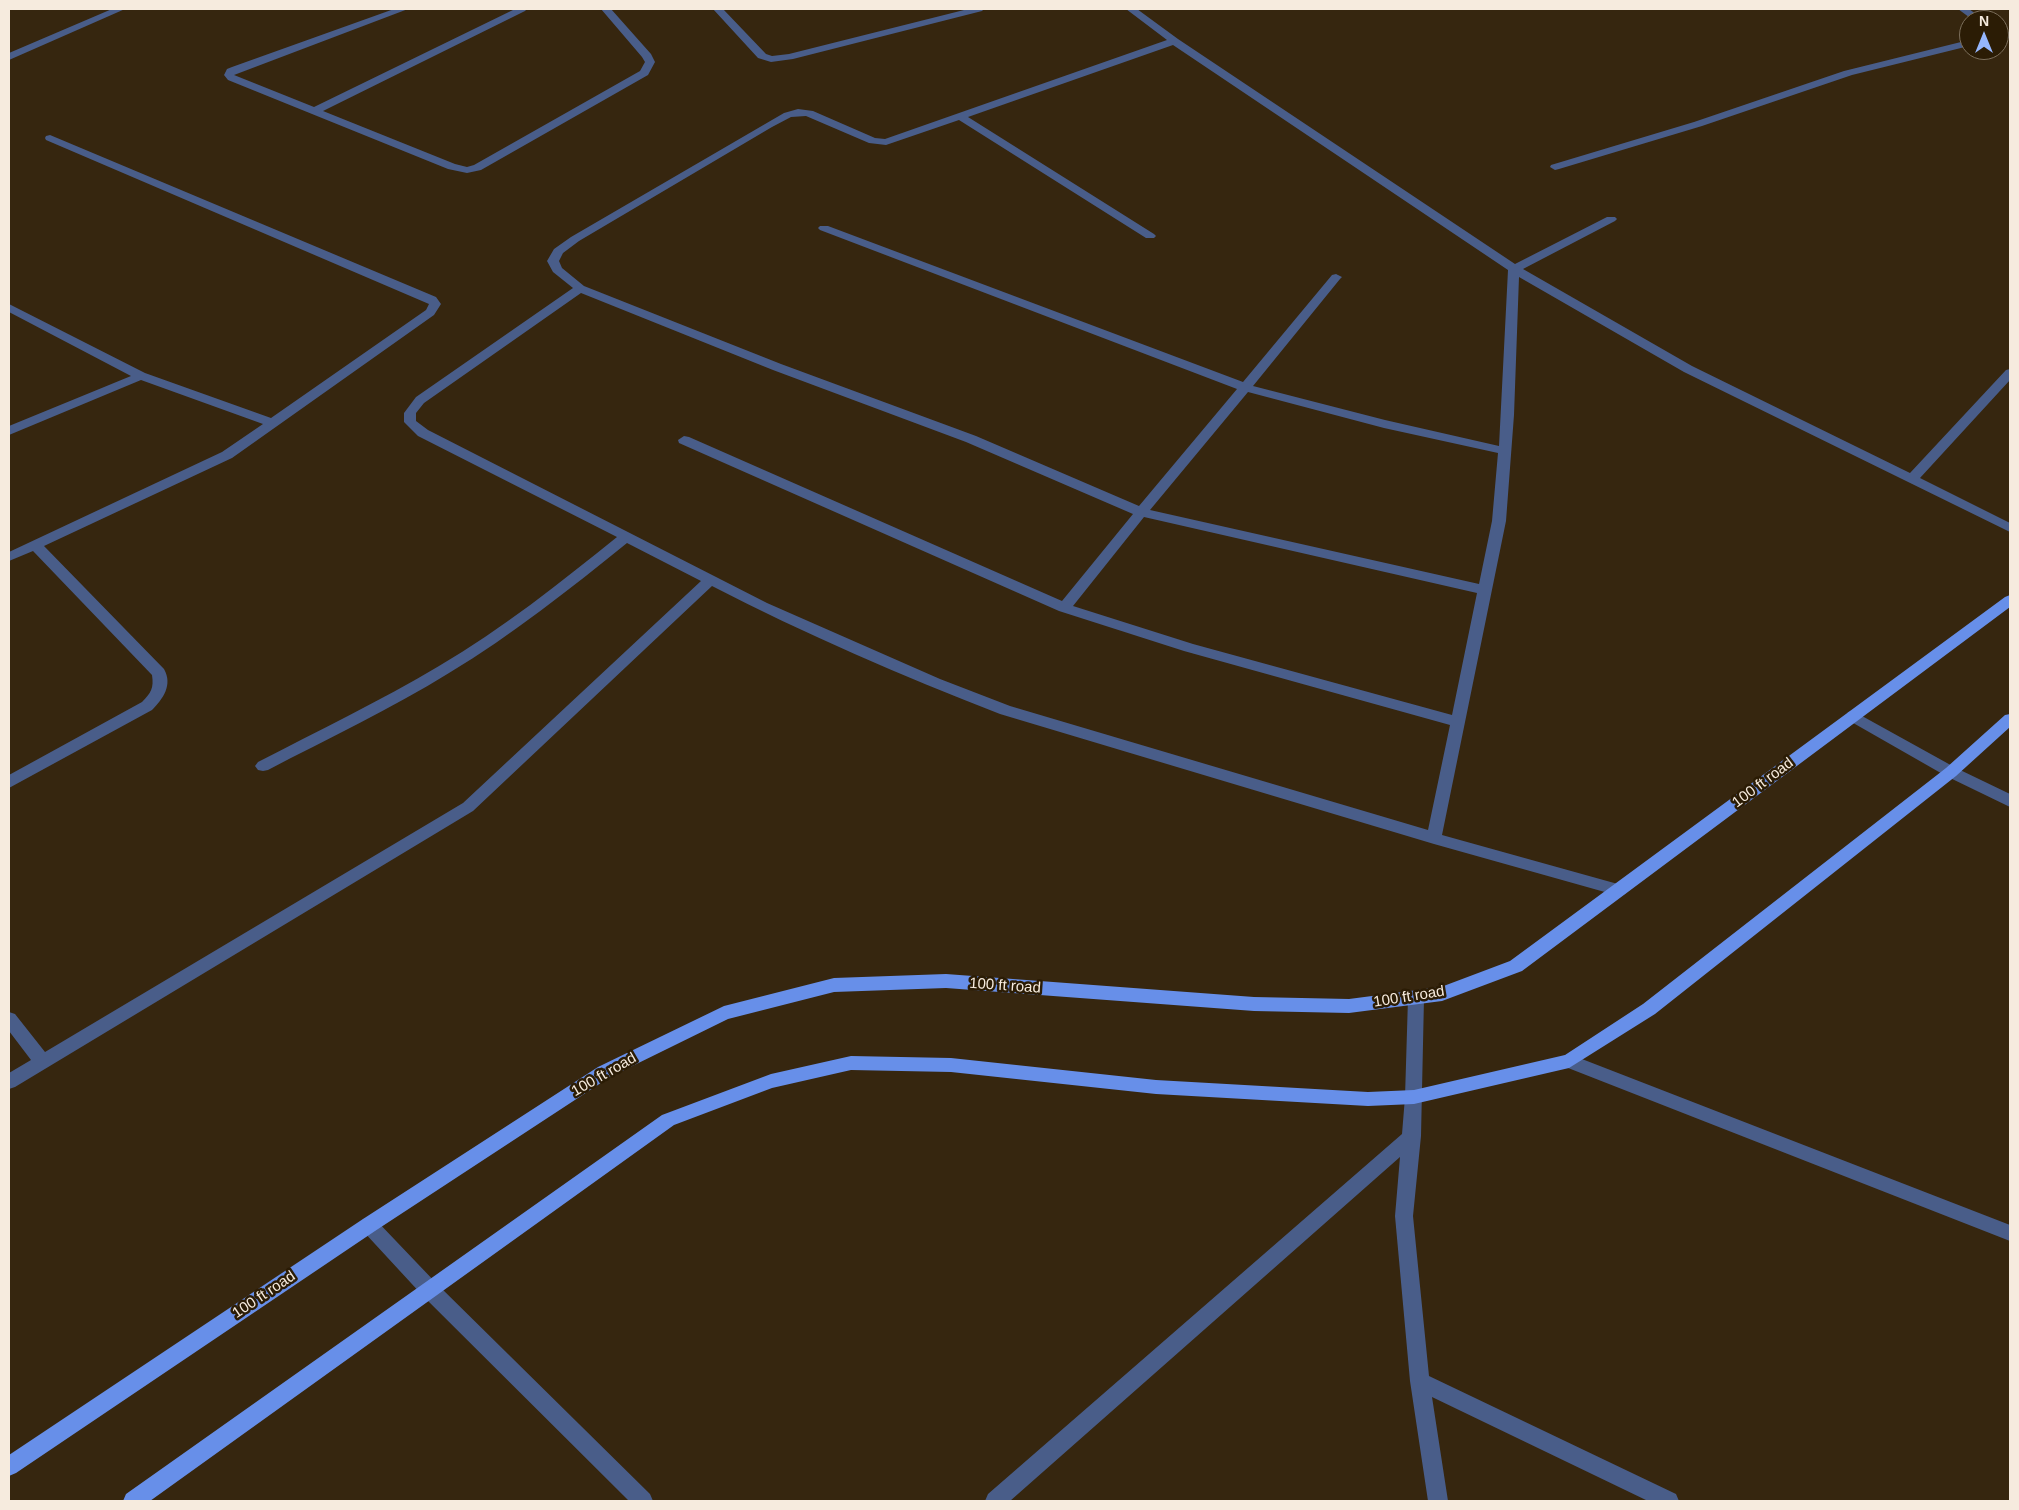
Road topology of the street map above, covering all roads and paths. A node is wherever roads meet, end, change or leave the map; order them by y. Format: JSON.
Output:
{"nodes":[{"id":1,"x":120,"y":9,"type":"edge"},
{"id":2,"x":404,"y":9,"type":"edge"},
{"id":3,"x":522,"y":9,"type":"edge"},
{"id":4,"x":606,"y":9,"type":"edge"},
{"id":5,"x":718,"y":9,"type":"edge"},
{"id":6,"x":979,"y":9,"type":"edge"},
{"id":7,"x":1131,"y":9,"type":"edge"},
{"id":8,"x":1174,"y":41,"type":"junction"},
{"id":9,"x":1959,"y":46,"type":"edge"},
{"id":10,"x":9,"y":57,"type":"edge"},
{"id":11,"x":315,"y":111,"type":"junction"},
{"id":12,"x":961,"y":116,"type":"junction"},
{"id":13,"x":50,"y":138,"type":"dead end"},
{"id":14,"x":1555,"y":167,"type":"dead end"},
{"id":15,"x":1611,"y":219,"type":"dead end"},
{"id":16,"x":824,"y":228,"type":"dead end"},
{"id":17,"x":1150,"y":236,"type":"dead end"},
{"id":18,"x":1514,"y":269,"type":"junction"},
{"id":19,"x":1336,"y":277,"type":"dead end"},
{"id":20,"x":580,"y":288,"type":"junction"},
{"id":21,"x":9,"y":307,"type":"edge"},
{"id":22,"x":2010,"y":373,"type":"edge"},
{"id":23,"x":141,"y":376,"type":"junction"},
{"id":24,"x":1246,"y":388,"type":"junction"},
{"id":25,"x":272,"y":423,"type":"junction"},
{"id":26,"x":9,"y":431,"type":"edge"},
{"id":27,"x":684,"y":440,"type":"dead end"},
{"id":28,"x":1505,"y":451,"type":"junction"},
{"id":29,"x":1912,"y":479,"type":"junction"},
{"id":30,"x":1140,"y":512,"type":"junction"},
{"id":31,"x":2010,"y":528,"type":"edge"},
{"id":32,"x":626,"y":537,"type":"junction"},
{"id":33,"x":35,"y":545,"type":"junction"},
{"id":34,"x":9,"y":557,"type":"edge"},
{"id":35,"x":710,"y":580,"type":"junction"},
{"id":36,"x":1485,"y":590,"type":"junction"},
{"id":37,"x":2010,"y":600,"type":"edge"},
{"id":38,"x":1064,"y":608,"type":"junction"},
{"id":39,"x":1853,"y":716,"type":"junction"},
{"id":40,"x":2010,"y":720,"type":"edge"},
{"id":41,"x":1458,"y":722,"type":"junction"},
{"id":42,"x":263,"y":766,"type":"dead end"},
{"id":43,"x":1951,"y":772,"type":"junction"},
{"id":44,"x":9,"y":782,"type":"edge"},
{"id":45,"x":2010,"y":801,"type":"edge"},
{"id":46,"x":1434,"y":838,"type":"junction"},
{"id":47,"x":1619,"y":890,"type":"junction"},
{"id":48,"x":1416,"y":998,"type":"junction"},
{"id":49,"x":9,"y":1019,"type":"edge"},
{"id":50,"x":1569,"y":1061,"type":"junction"},
{"id":51,"x":42,"y":1062,"type":"junction"},
{"id":52,"x":9,"y":1082,"type":"edge"},
{"id":53,"x":1414,"y":1097,"type":"junction"},
{"id":54,"x":1412,"y":1136,"type":"junction"},
{"id":55,"x":369,"y":1225,"type":"junction"},
{"id":56,"x":2010,"y":1233,"type":"edge"},
{"id":57,"x":430,"y":1290,"type":"junction"},
{"id":58,"x":1420,"y":1381,"type":"junction"},
{"id":59,"x":9,"y":1466,"type":"edge"},
{"id":60,"x":133,"y":1501,"type":"edge"},
{"id":61,"x":643,"y":1501,"type":"edge"},
{"id":62,"x":995,"y":1501,"type":"edge"},
{"id":63,"x":1438,"y":1501,"type":"edge"},
{"id":64,"x":1669,"y":1501,"type":"edge"}],
"edges":[{"from":1,"to":10,"type":"street"},
{"from":2,"to":11,"type":"street"},
{"from":3,"to":11,"type":"street"},
{"from":4,"to":11,"type":"street"},
{"from":5,"to":6,"type":"street"},
{"from":7,"to":8,"type":"street"},
{"from":8,"to":12,"type":"street"},
{"from":8,"to":18,"type":"street"},
{"from":9,"to":14,"type":"street"},
{"from":12,"to":17,"type":"street"},
{"from":12,"to":20,"type":"street"},
{"from":13,"to":25,"type":"street"},
{"from":15,"to":18,"type":"street"},
{"from":16,"to":24,"type":"street"},
{"from":18,"to":28,"type":"street"},
{"from":18,"to":29,"type":"street"},
{"from":19,"to":24,"type":"street"},
{"from":20,"to":30,"type":"street"},
{"from":20,"to":32,"type":"street"},
{"from":21,"to":23,"type":"street"},
{"from":22,"to":29,"type":"street"},
{"from":23,"to":25,"type":"street"},
{"from":23,"to":26,"type":"street"},
{"from":24,"to":28,"type":"street"},
{"from":24,"to":30,"type":"street"},
{"from":25,"to":33,"type":"street"},
{"from":27,"to":38,"type":"street"},
{"from":28,"to":36,"type":"street"},
{"from":29,"to":31,"type":"street"},
{"from":30,"to":36,"type":"street"},
{"from":30,"to":38,"type":"street"},
{"from":32,"to":35,"type":"street"},
{"from":32,"to":42,"type":"street"},
{"from":33,"to":34,"type":"street"},
{"from":33,"to":44,"type":"street"},
{"from":35,"to":46,"type":"street"},
{"from":35,"to":51,"type":"street"},
{"from":36,"to":41,"type":"street"},
{"from":37,"to":39,"type":"main road","name":"100 ft road"},
{"from":38,"to":41,"type":"street"},
{"from":39,"to":43,"type":"street"},
{"from":39,"to":47,"type":"main road","name":"100 ft road"},
{"from":40,"to":43,"type":"main road"},
{"from":41,"to":46,"type":"street"},
{"from":43,"to":45,"type":"street"},
{"from":43,"to":50,"type":"main road"},
{"from":46,"to":47,"type":"street"},
{"from":47,"to":48,"type":"main road","name":"100 ft road"},
{"from":48,"to":53,"type":"street"},
{"from":48,"to":55,"type":"main road","name":"100 ft road"},
{"from":49,"to":51,"type":"street"},
{"from":50,"to":53,"type":"main road"},
{"from":50,"to":56,"type":"street"},
{"from":51,"to":52,"type":"street"},
{"from":53,"to":54,"type":"street"},
{"from":53,"to":57,"type":"main road"},
{"from":54,"to":58,"type":"street"},
{"from":54,"to":62,"type":"street"},
{"from":55,"to":57,"type":"street"},
{"from":55,"to":59,"type":"main road","name":"100 ft road"},
{"from":57,"to":60,"type":"main road"},
{"from":57,"to":61,"type":"street"},
{"from":58,"to":63,"type":"street"},
{"from":58,"to":64,"type":"street"}]}
